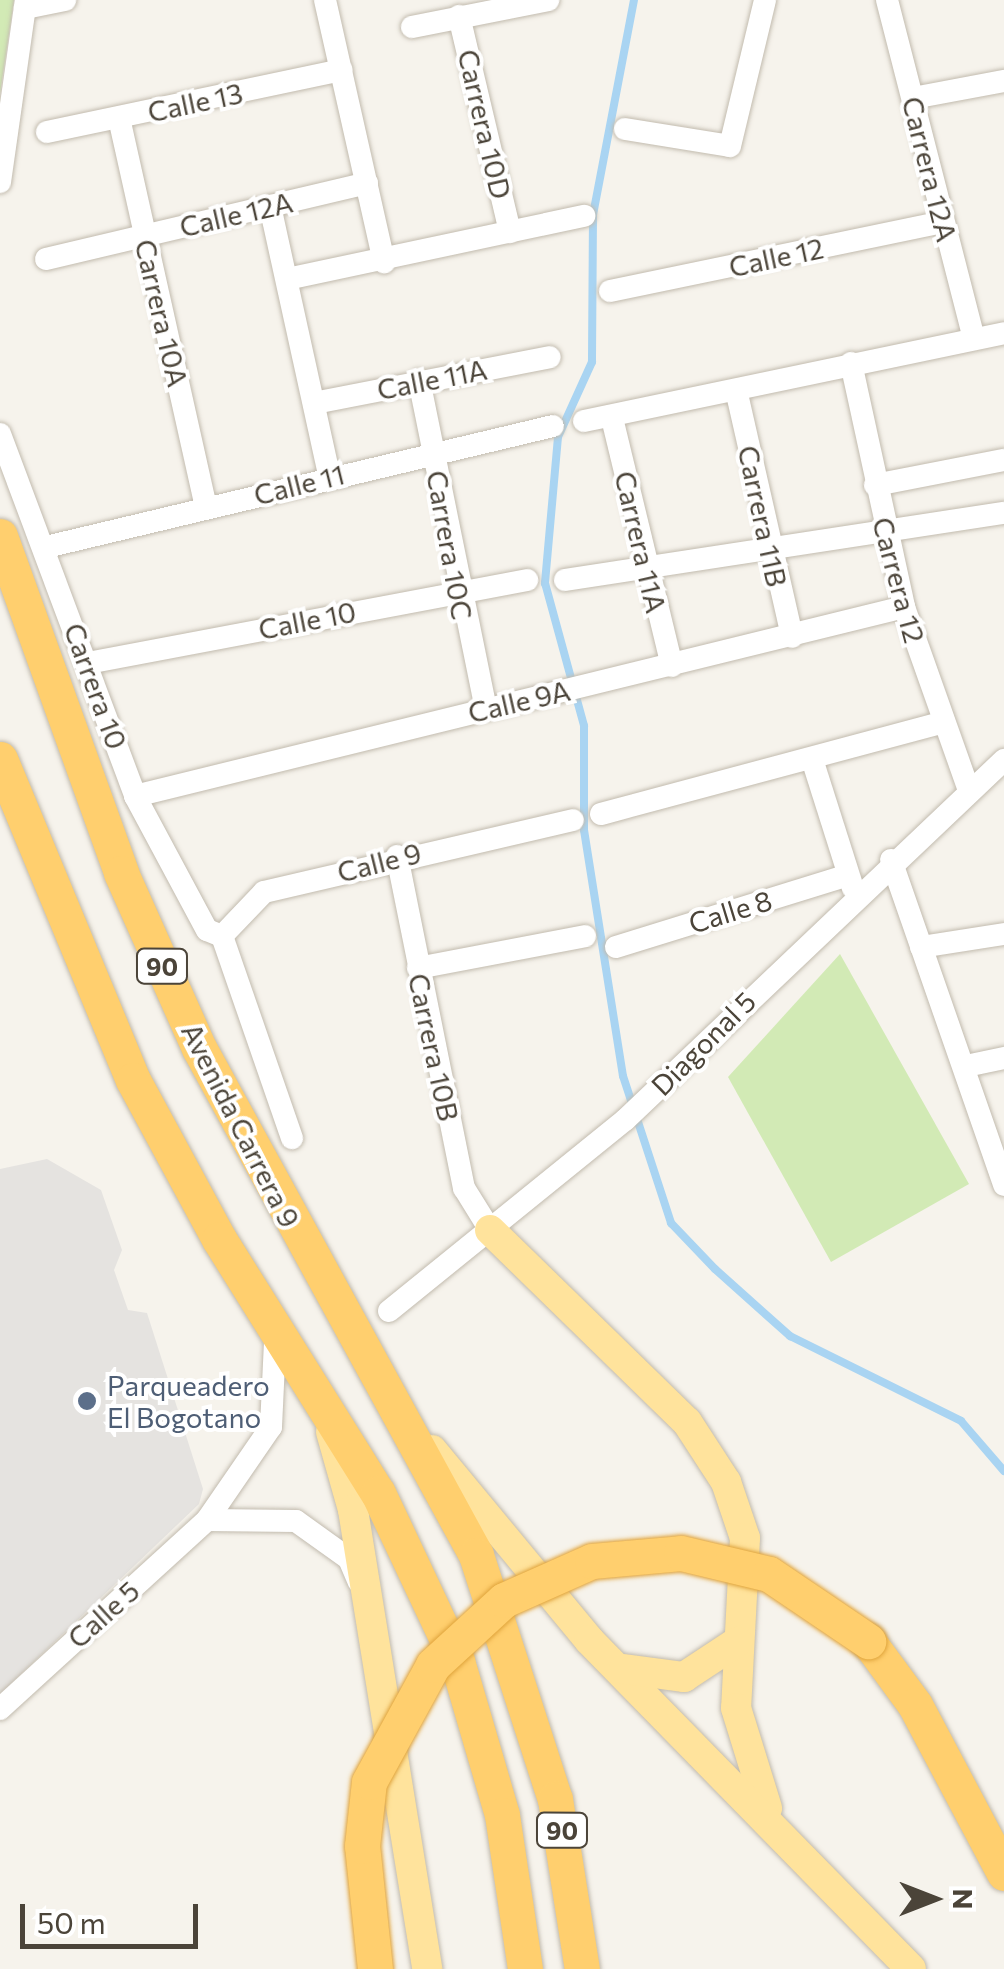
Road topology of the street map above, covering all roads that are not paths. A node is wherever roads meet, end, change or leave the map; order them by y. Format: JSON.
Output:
{"nodes":[{"id":1,"x":65,"y":0,"type":"edge"},
{"id":2,"x":325,"y":0,"type":"edge"},
{"id":3,"x":765,"y":0,"type":"edge"},
{"id":4,"x":887,"y":0,"type":"edge"},
{"id":5,"x":545,"y":2,"type":"edge"},
{"id":6,"x":26,"y":4,"type":"edge"},
{"id":7,"x":460,"y":16,"type":"junction"},
{"id":8,"x":412,"y":27,"type":"dead end"},
{"id":9,"x":342,"y":70,"type":"junction"},
{"id":10,"x":1004,"y":81,"type":"edge"},
{"id":11,"x":913,"y":98,"type":"junction"},
{"id":12,"x":120,"y":118,"type":"junction"},
{"id":13,"x":625,"y":129,"type":"dead end"},
{"id":14,"x":47,"y":132,"type":"dead end"},
{"id":15,"x":0,"y":182,"type":"edge"},
{"id":16,"x":368,"y":183,"type":"junction"},
{"id":17,"x":270,"y":206,"type":"junction"},
{"id":18,"x":584,"y":216,"type":"dead end"},
{"id":19,"x":943,"y":222,"type":"junction"},
{"id":20,"x":510,"y":232,"type":"junction"},
{"id":21,"x":144,"y":235,"type":"junction"},
{"id":22,"x":46,"y":259,"type":"dead end"},
{"id":23,"x":384,"y":262,"type":"junction"},
{"id":24,"x":287,"y":279,"type":"junction"},
{"id":25,"x":610,"y":291,"type":"dead end"},
{"id":26,"x":1004,"y":333,"type":"edge"},
{"id":27,"x":974,"y":338,"type":"junction"},
{"id":28,"x":550,"y":357,"type":"dead end"},
{"id":29,"x":852,"y":363,"type":"junction"},
{"id":30,"x":419,"y":380,"type":"junction"},
{"id":31,"x":738,"y":394,"type":"junction"},
{"id":32,"x":314,"y":403,"type":"junction"},
{"id":33,"x":612,"y":418,"type":"junction"},
{"id":34,"x":584,"y":421,"type":"dead end"},
{"id":35,"x":554,"y":426,"type":"dead end"},
{"id":36,"x":0,"y":434,"type":"edge"},
{"id":37,"x":433,"y":452,"type":"junction"},
{"id":38,"x":1002,"y":460,"type":"edge"},
{"id":39,"x":329,"y":475,"type":"junction"},
{"id":40,"x":1004,"y":484,"type":"edge"},
{"id":41,"x":875,"y":485,"type":"junction"},
{"id":42,"x":206,"y":508,"type":"junction"},
{"id":43,"x":1004,"y":513,"type":"edge"},
{"id":44,"x":882,"y":528,"type":"junction"},
{"id":45,"x":0,"y":536,"type":"edge"},
{"id":46,"x":46,"y":547,"type":"junction"},
{"id":47,"x":766,"y":547,"type":"junction"},
{"id":48,"x":644,"y":567,"type":"junction"},
{"id":49,"x":527,"y":580,"type":"dead end"},
{"id":50,"x":565,"y":580,"type":"dead end"},
{"id":51,"x":456,"y":590,"type":"junction"},
{"id":52,"x":904,"y":607,"type":"junction"},
{"id":53,"x":792,"y":637,"type":"junction"},
{"id":54,"x":88,"y":663,"type":"junction"},
{"id":55,"x":672,"y":666,"type":"junction"},
{"id":56,"x":486,"y":708,"type":"junction"},
{"id":57,"x":941,"y":723,"type":"junction"},
{"id":58,"x":0,"y":759,"type":"edge"},
{"id":59,"x":812,"y":759,"type":"junction"},
{"id":60,"x":1004,"y":762,"type":"edge"},
{"id":61,"x":968,"y":791,"type":"junction"},
{"id":62,"x":135,"y":796,"type":"junction"},
{"id":63,"x":601,"y":814,"type":"dead end"},
{"id":64,"x":573,"y":820,"type":"dead end"},
{"id":65,"x":397,"y":856,"type":"junction"},
{"id":66,"x":892,"y":860,"type":"junction"},
{"id":67,"x":850,"y":884,"type":"junction"},
{"id":68,"x":215,"y":933,"type":"junction"},
{"id":69,"x":1004,"y":934,"type":"edge"},
{"id":70,"x":585,"y":936,"type":"dead end"},
{"id":71,"x":616,"y":947,"type":"dead end"},
{"id":72,"x":921,"y":948,"type":"junction"},
{"id":73,"x":418,"y":968,"type":"junction"},
{"id":74,"x":1004,"y":1058,"type":"edge"},
{"id":75,"x":966,"y":1066,"type":"junction"},
{"id":76,"x":292,"y":1138,"type":"dead end"},
{"id":77,"x":1004,"y":1185,"type":"edge"},
{"id":78,"x":490,"y":1230,"type":"junction"},
{"id":79,"x":389,"y":1311,"type":"dead end"},
{"id":80,"x":272,"y":1327,"type":"junction"},
{"id":81,"x":382,"y":1370,"type":"junction"},
{"id":82,"x":322,"y":1400,"type":"junction"},
{"id":83,"x":207,"y":1520,"type":"junction"},
{"id":84,"x":371,"y":1612,"type":"junction"},
{"id":85,"x":738,"y":1642,"type":"junction"},
{"id":86,"x":620,"y":1668,"type":"junction"},
{"id":87,"x":0,"y":1709,"type":"edge"},
{"id":88,"x":778,"y":1830,"type":"junction"},
{"id":89,"x":1004,"y":1873,"type":"edge"},
{"id":90,"x":375,"y":1969,"type":"edge"},
{"id":91,"x":427,"y":1969,"type":"edge"},
{"id":92,"x":525,"y":1969,"type":"edge"},
{"id":93,"x":582,"y":1969,"type":"edge"},
{"id":94,"x":910,"y":1969,"type":"edge"}],
"edges":[{"from":1,"to":6,"type":"street"},
{"from":2,"to":9,"type":"street"},
{"from":3,"to":13,"type":"street"},
{"from":4,"to":11,"type":"street","name":"Carrera 12A"},
{"from":5,"to":7,"type":"street"},
{"from":6,"to":15,"type":"street"},
{"from":7,"to":8,"type":"street"},
{"from":7,"to":20,"type":"street","name":"Carrera 10D"},
{"from":9,"to":12,"type":"street","name":"Calle 13"},
{"from":9,"to":16,"type":"street"},
{"from":10,"to":11,"type":"street"},
{"from":11,"to":19,"type":"street","name":"Carrera 12A"},
{"from":12,"to":14,"type":"street","name":"Calle 13"},
{"from":12,"to":21,"type":"street","name":"Carrera 10A"},
{"from":16,"to":17,"type":"street","name":"Calle 12A"},
{"from":16,"to":23,"type":"street"},
{"from":17,"to":21,"type":"street","name":"Calle 12A"},
{"from":17,"to":24,"type":"street"},
{"from":18,"to":20,"type":"street"},
{"from":19,"to":25,"type":"street","name":"Calle 12"},
{"from":19,"to":27,"type":"street","name":"Carrera 12A"},
{"from":20,"to":23,"type":"street"},
{"from":21,"to":22,"type":"street","name":"Calle 12A"},
{"from":21,"to":42,"type":"street","name":"Carrera 10A"},
{"from":23,"to":24,"type":"street"},
{"from":24,"to":32,"type":"street"},
{"from":26,"to":27,"type":"street"},
{"from":27,"to":29,"type":"street"},
{"from":28,"to":30,"type":"street","name":"Calle 11A"},
{"from":29,"to":31,"type":"street"},
{"from":29,"to":41,"type":"street","name":"Carrera 12"},
{"from":30,"to":32,"type":"street","name":"Calle 11A"},
{"from":30,"to":37,"type":"street","name":"Carrera 10C"},
{"from":31,"to":33,"type":"street"},
{"from":31,"to":47,"type":"street","name":"Carrera 11B"},
{"from":32,"to":39,"type":"street"},
{"from":33,"to":34,"type":"street"},
{"from":33,"to":48,"type":"street","name":"Carrera 11A"},
{"from":35,"to":37,"type":"street","name":"Calle 11"},
{"from":36,"to":46,"type":"street","name":"Carrera 10"},
{"from":37,"to":39,"type":"street","name":"Calle 11"},
{"from":37,"to":51,"type":"street","name":"Carrera 10C"},
{"from":38,"to":40,"type":"street"},
{"from":38,"to":41,"type":"street"},
{"from":39,"to":42,"type":"street","name":"Calle 11"},
{"from":41,"to":44,"type":"street","name":"Carrera 12"},
{"from":42,"to":46,"type":"street","name":"Calle 11"},
{"from":43,"to":44,"type":"street"},
{"from":44,"to":47,"type":"street"},
{"from":44,"to":52,"type":"street","name":"Carrera 12"},
{"from":45,"to":81,"type":"highway","name":"Avenida Carrera 9","number":"90"},
{"from":46,"to":54,"type":"street","name":"Carrera 10"},
{"from":47,"to":48,"type":"street"},
{"from":47,"to":53,"type":"street","name":"Carrera 11B"},
{"from":48,"to":50,"type":"street"},
{"from":48,"to":55,"type":"street","name":"Carrera 11A"},
{"from":49,"to":51,"type":"street","name":"Calle 10"},
{"from":51,"to":54,"type":"street","name":"Calle 10"},
{"from":51,"to":56,"type":"street","name":"Carrera 10C"},
{"from":52,"to":53,"type":"street","name":"Calle 9A"},
{"from":52,"to":57,"type":"street","name":"Carrera 12"},
{"from":53,"to":55,"type":"street","name":"Calle 9A"},
{"from":54,"to":62,"type":"street","name":"Carrera 10"},
{"from":55,"to":56,"type":"street","name":"Calle 9A"},
{"from":56,"to":62,"type":"street","name":"Calle 9A"},
{"from":57,"to":59,"type":"street"},
{"from":57,"to":61,"type":"street","name":"Carrera 12"},
{"from":58,"to":80,"type":"highway","number":"90"},
{"from":59,"to":63,"type":"street"},
{"from":59,"to":67,"type":"street"},
{"from":60,"to":61,"type":"street","name":"Diagonal 5"},
{"from":61,"to":66,"type":"street","name":"Diagonal 5"},
{"from":62,"to":68,"type":"street","name":"Carrera 10"},
{"from":64,"to":65,"type":"street","name":"Calle 9"},
{"from":65,"to":68,"type":"street","name":"Calle 9"},
{"from":65,"to":73,"type":"street","name":"Carrera 10B"},
{"from":66,"to":67,"type":"street","name":"Diagonal 5"},
{"from":66,"to":72,"type":"street"},
{"from":67,"to":71,"type":"street","name":"Calle 8"},
{"from":67,"to":78,"type":"street","name":"Diagonal 5"},
{"from":68,"to":76,"type":"street"},
{"from":69,"to":72,"type":"street"},
{"from":70,"to":73,"type":"street"},
{"from":72,"to":75,"type":"street"},
{"from":73,"to":78,"type":"street","name":"Carrera 10B"},
{"from":74,"to":75,"type":"street"},
{"from":75,"to":77,"type":"street"},
{"from":78,"to":79,"type":"street","name":"Diagonal 5"},
{"from":78,"to":85,"type":"main road"},
{"from":80,"to":82,"type":"highway","number":"90"},
{"from":80,"to":83,"type":"street","name":"Calle 5"},
{"from":81,"to":86,"type":"main road"},
{"from":81,"to":93,"type":"highway","name":"Avenida Carrera 9","number":"90"},
{"from":82,"to":84,"type":"main road"},
{"from":82,"to":92,"type":"highway","number":"90"},
{"from":83,"to":84,"type":"street"},
{"from":83,"to":87,"type":"street","name":"Calle 5"},
{"from":84,"to":91,"type":"main road"},
{"from":85,"to":86,"type":"main road"},
{"from":85,"to":88,"type":"main road"},
{"from":86,"to":88,"type":"main road"},
{"from":88,"to":94,"type":"main road"},
{"from":89,"to":90,"type":"highway","bridge":true}]}
